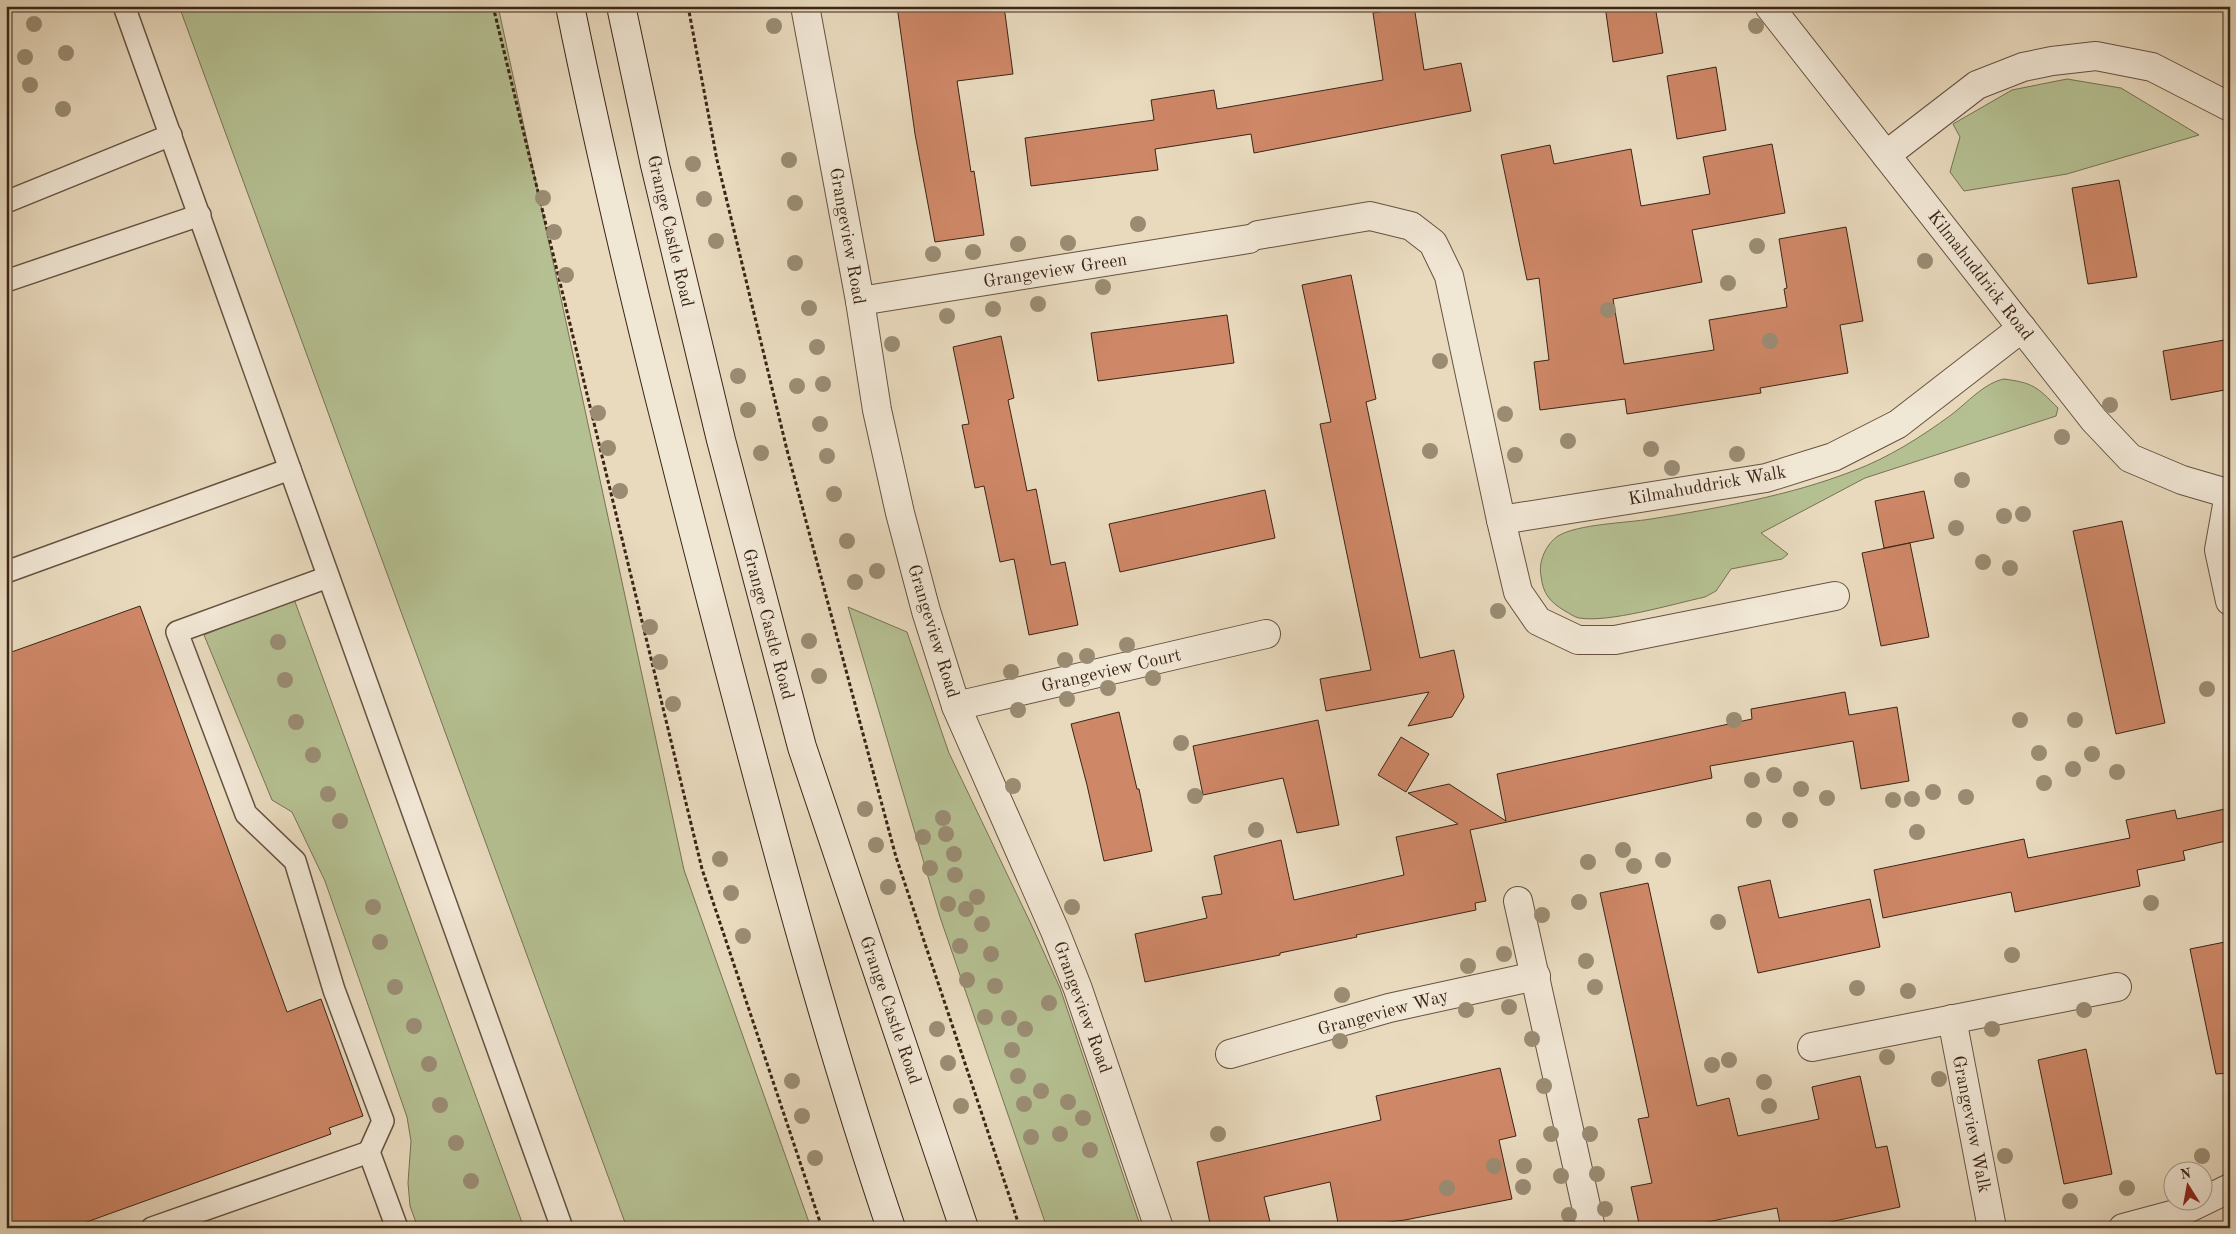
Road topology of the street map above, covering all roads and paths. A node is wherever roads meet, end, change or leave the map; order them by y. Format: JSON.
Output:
{"nodes":[{"id":1,"x":124,"y":6,"type":"edge"},
{"id":2,"x":493,"y":6,"type":"edge"},
{"id":3,"x":570,"y":6,"type":"edge"},
{"id":4,"x":621,"y":6,"type":"edge"},
{"id":5,"x":688,"y":6,"type":"edge"},
{"id":6,"x":805,"y":6,"type":"edge"},
{"id":7,"x":1770,"y":6,"type":"edge"},
{"id":8,"x":2230,"y":107,"type":"edge"},
{"id":9,"x":171,"y":135,"type":"junction"},
{"id":10,"x":1886,"y":155,"type":"junction"},
{"id":11,"x":6,"y":202,"type":"edge"},
{"id":12,"x":200,"y":215,"type":"junction"},
{"id":13,"x":6,"y":282,"type":"edge"},
{"id":14,"x":860,"y":301,"type":"junction"},
{"id":15,"x":2022,"y":328,"type":"junction"},
{"id":16,"x":290,"y":469,"type":"junction"},
{"id":17,"x":2230,"y":494,"type":"edge"},
{"id":18,"x":1501,"y":520,"type":"junction"},
{"id":19,"x":6,"y":572,"type":"edge"},
{"id":20,"x":328,"y":577,"type":"junction"},
{"id":21,"x":1834,"y":596,"type":"dead end"},
{"id":22,"x":2230,"y":601,"type":"edge"},
{"id":23,"x":1266,"y":634,"type":"dead end"},
{"id":24,"x":956,"y":706,"type":"junction"},
{"id":25,"x":1518,"y":901,"type":"dead end"},
{"id":26,"x":1536,"y":976,"type":"junction"},
{"id":27,"x":2117,"y":987,"type":"dead end"},
{"id":28,"x":1952,"y":1019,"type":"junction"},
{"id":29,"x":1812,"y":1047,"type":"dead end"},
{"id":30,"x":1230,"y":1054,"type":"dead end"},
{"id":31,"x":369,"y":1152,"type":"junction"},
{"id":32,"x":2230,"y":1188,"type":"edge"},
{"id":33,"x":152,"y":1228,"type":"edge"},
{"id":34,"x":396,"y":1228,"type":"edge"},
{"id":35,"x":562,"y":1228,"type":"edge"},
{"id":36,"x":822,"y":1228,"type":"edge"},
{"id":37,"x":891,"y":1228,"type":"edge"},
{"id":38,"x":964,"y":1228,"type":"edge"},
{"id":39,"x":1020,"y":1228,"type":"edge"},
{"id":40,"x":1159,"y":1228,"type":"edge"},
{"id":41,"x":1591,"y":1228,"type":"edge"},
{"id":42,"x":1992,"y":1228,"type":"edge"},
{"id":43,"x":2123,"y":1228,"type":"edge"}],
"edges":[{"from":1,"to":9,"type":"lane"},
{"from":2,"to":36,"type":"path"},
{"from":3,"to":37,"type":"street"},
{"from":4,"to":38,"type":"street","name":"Grange Castle Road"},
{"from":5,"to":39,"type":"path"},
{"from":6,"to":14,"type":"street","name":"Grangeview Road"},
{"from":7,"to":10,"type":"street","name":"Kilmahuddrick Road"},
{"from":8,"to":10,"type":"street"},
{"from":9,"to":11,"type":"lane"},
{"from":9,"to":12,"type":"lane"},
{"from":10,"to":15,"type":"street","name":"Kilmahuddrick Road"},
{"from":12,"to":13,"type":"lane"},
{"from":12,"to":16,"type":"lane"},
{"from":14,"to":18,"type":"street","name":"Grangeview Green"},
{"from":14,"to":24,"type":"street","name":"Grangeview Road"},
{"from":15,"to":17,"type":"street","name":"Kilmahuddrick Road"},
{"from":15,"to":18,"type":"street","name":"Kilmahuddrick Walk"},
{"from":16,"to":19,"type":"lane"},
{"from":16,"to":20,"type":"lane"},
{"from":17,"to":22,"type":"street"},
{"from":18,"to":21,"type":"street"},
{"from":20,"to":31,"type":"lane"},
{"from":20,"to":35,"type":"lane"},
{"from":23,"to":24,"type":"street","name":"Grangeview Court"},
{"from":24,"to":40,"type":"street","name":"Grangeview Road"},
{"from":25,"to":26,"type":"street"},
{"from":26,"to":30,"type":"street","name":"Grangeview Way"},
{"from":26,"to":41,"type":"street"},
{"from":27,"to":28,"type":"street"},
{"from":28,"to":29,"type":"street"},
{"from":28,"to":42,"type":"street","name":"Grangeview Walk"},
{"from":31,"to":33,"type":"lane"},
{"from":31,"to":34,"type":"lane"},
{"from":32,"to":43,"type":"street"}]}
